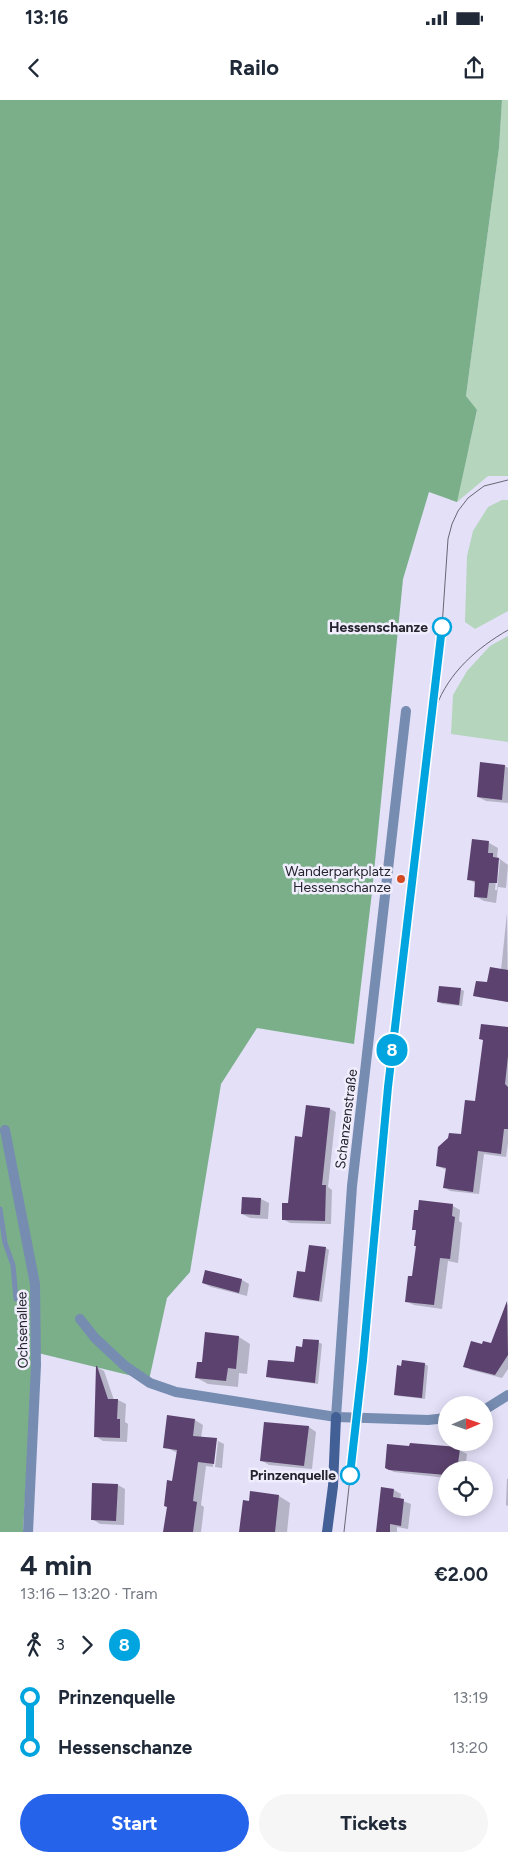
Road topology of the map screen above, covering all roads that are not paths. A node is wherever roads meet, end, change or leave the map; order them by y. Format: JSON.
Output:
{"nodes":[{"id":1,"x":406,"y":711,"type":"dead end"},
{"id":2,"x":5,"y":1130,"type":"dead end"},
{"id":3,"x":80,"y":1319,"type":"dead end"},
{"id":4,"x":508,"y":1395,"type":"edge"},
{"id":5,"x":493,"y":1404,"type":"edge"},
{"id":6,"x":336,"y":1417,"type":"junction"},
{"id":7,"x":438,"y":1419,"type":"edge"},
{"id":8,"x":28,"y":1532,"type":"edge"},
{"id":9,"x":327,"y":1532,"type":"edge"}],
"edges":[{"from":1,"to":6,"type":"street","name":"Schanzenstraße"},
{"from":2,"to":8,"type":"street","name":"Ochsenallee"},
{"from":3,"to":6,"type":"street"},
{"from":4,"to":5,"type":"street"},
{"from":6,"to":7,"type":"street"},
{"from":6,"to":9,"type":"street","name":"Schanzenstraße"}]}
